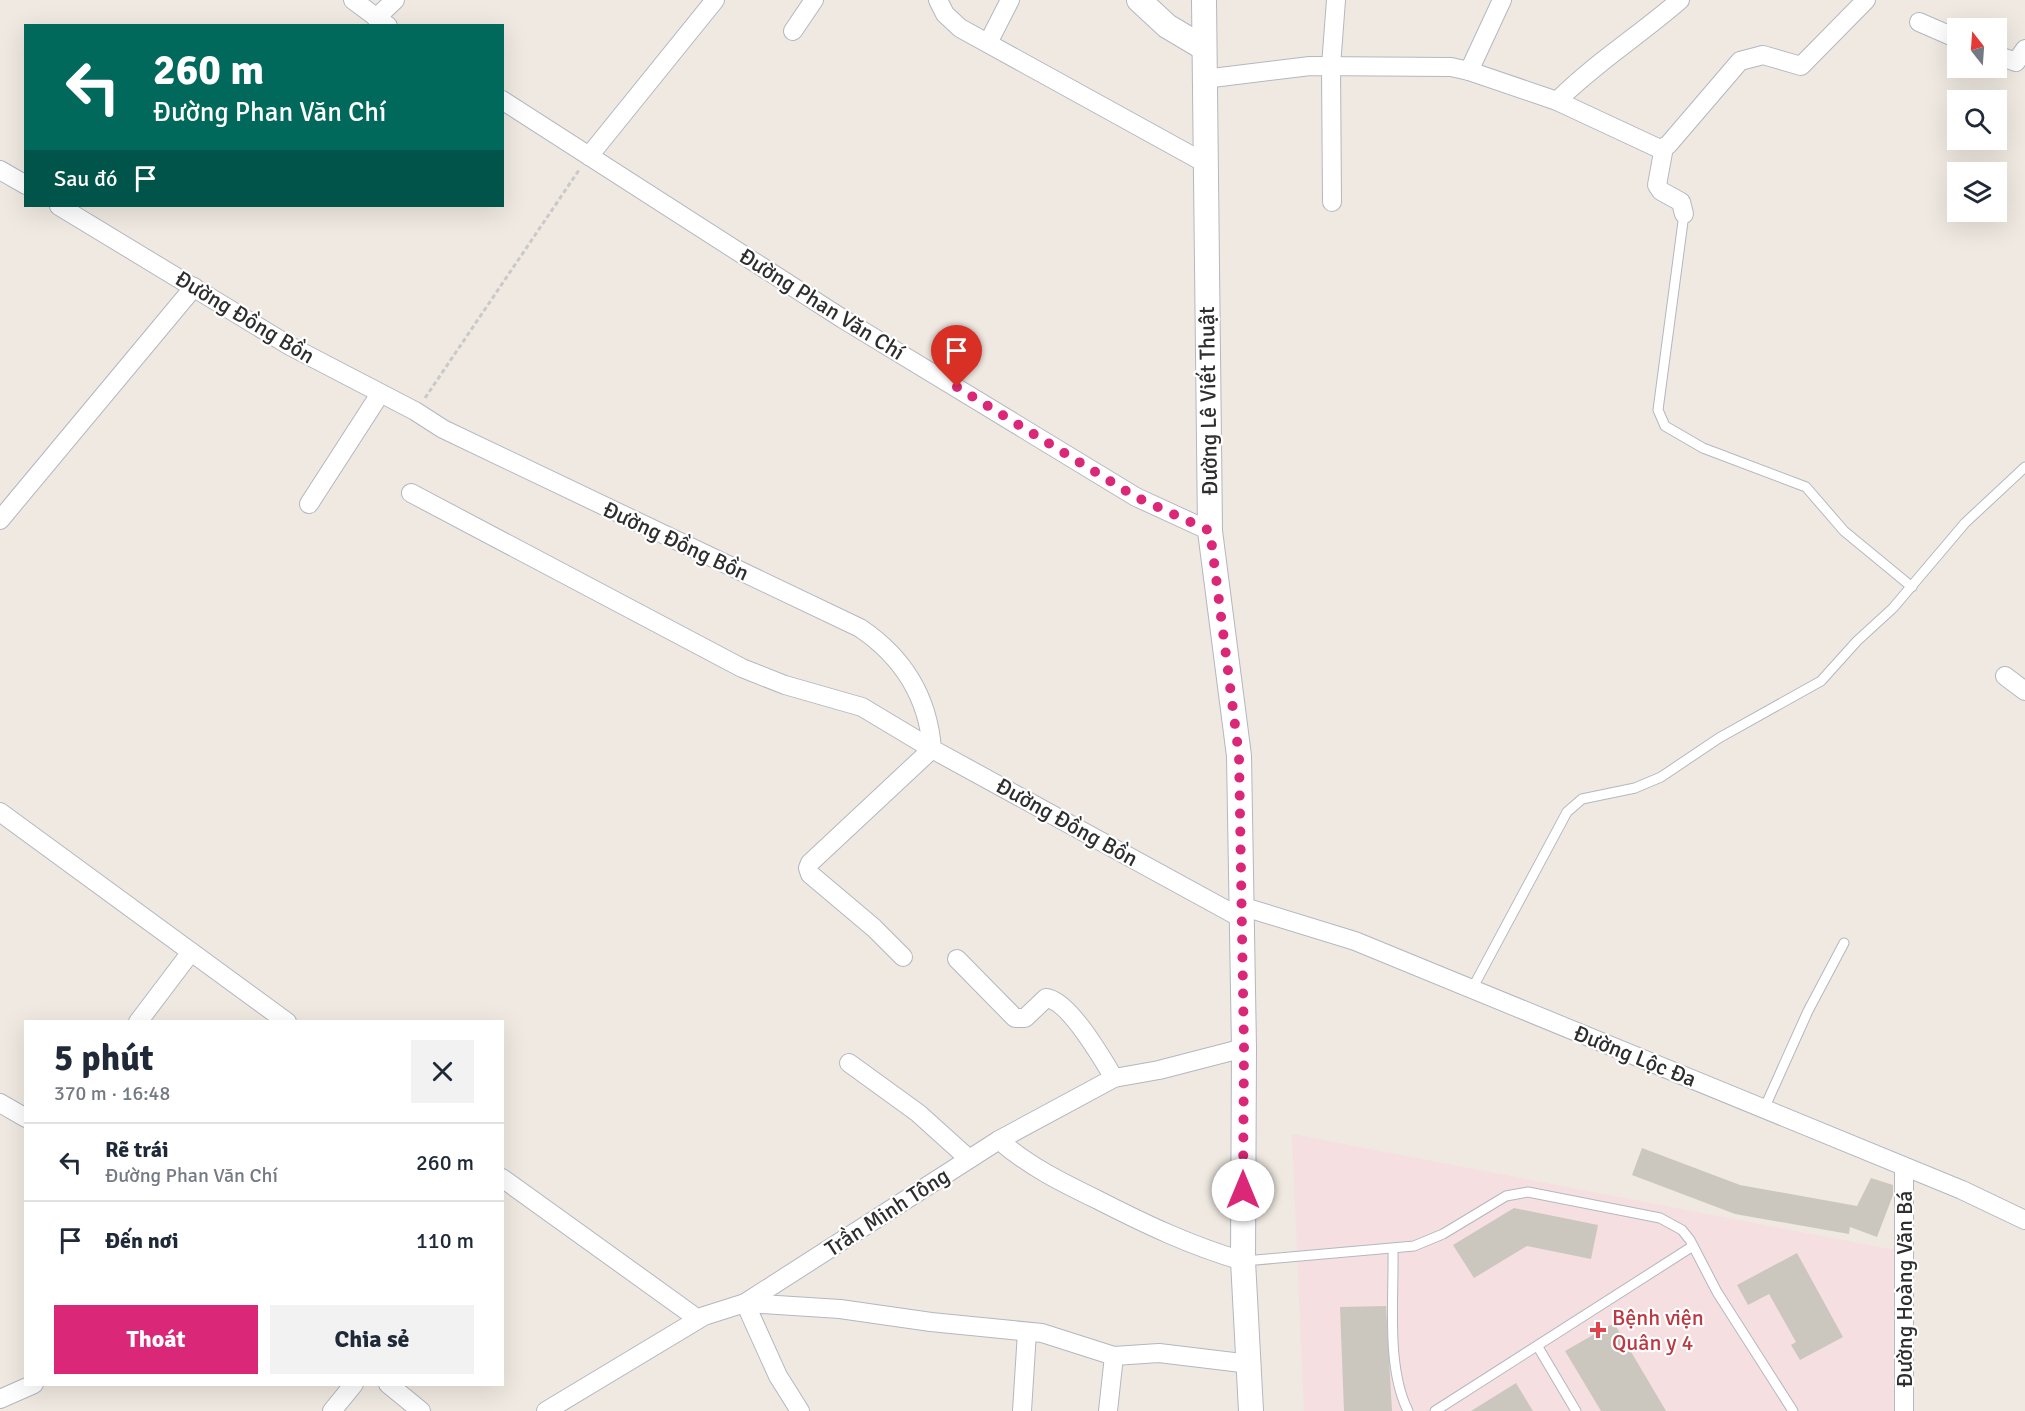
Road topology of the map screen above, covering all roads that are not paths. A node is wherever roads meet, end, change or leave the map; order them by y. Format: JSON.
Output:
{"nodes":[{"id":1,"x":353,"y":0,"type":"edge"},
{"id":2,"x":396,"y":0,"type":"edge"},
{"id":3,"x":814,"y":0,"type":"edge"},
{"id":4,"x":938,"y":0,"type":"edge"},
{"id":5,"x":1010,"y":0,"type":"edge"},
{"id":6,"x":1139,"y":0,"type":"edge"},
{"id":7,"x":1204,"y":0,"type":"edge"},
{"id":8,"x":1336,"y":0,"type":"edge"},
{"id":9,"x":1502,"y":0,"type":"edge"},
{"id":10,"x":1680,"y":0,"type":"edge"},
{"id":11,"x":1866,"y":0,"type":"edge"},
{"id":12,"x":706,"y":3,"type":"edge"},
{"id":13,"x":382,"y":22,"type":"edge"},
{"id":14,"x":1919,"y":22,"type":"dead end"},
{"id":15,"x":793,"y":31,"type":"dead end"},
{"id":16,"x":1947,"y":34,"type":"edge"},
{"id":17,"x":988,"y":44,"type":"junction"},
{"id":18,"x":1204,"y":48,"type":"junction"},
{"id":19,"x":2025,"y":49,"type":"edge"},
{"id":20,"x":2007,"y":59,"type":"edge"},
{"id":21,"x":1331,"y":66,"type":"junction"},
{"id":22,"x":1469,"y":70,"type":"junction"},
{"id":23,"x":1204,"y":79,"type":"junction"},
{"id":24,"x":504,"y":101,"type":"edge"},
{"id":25,"x":1557,"y":101,"type":"junction"},
{"id":26,"x":1664,"y":147,"type":"junction"},
{"id":27,"x":589,"y":156,"type":"junction"},
{"id":28,"x":1205,"y":163,"type":"junction"},
{"id":29,"x":0,"y":170,"type":"edge"},
{"id":30,"x":24,"y":183,"type":"edge"},
{"id":31,"x":1332,"y":202,"type":"dead end"},
{"id":32,"x":61,"y":207,"type":"edge"},
{"id":33,"x":1684,"y":214,"type":"joint"},
{"id":34,"x":194,"y":287,"type":"junction"},
{"id":35,"x":380,"y":394,"type":"junction"},
{"id":36,"x":2025,"y":467,"type":"edge"},
{"id":37,"x":411,"y":493,"type":"dead end"},
{"id":38,"x":309,"y":504,"type":"dead end"},
{"id":39,"x":0,"y":520,"type":"edge"},
{"id":40,"x":1210,"y":531,"type":"junction"},
{"id":41,"x":1912,"y":587,"type":"junction"},
{"id":42,"x":2005,"y":676,"type":"dead end"},
{"id":43,"x":2025,"y":691,"type":"edge"},
{"id":44,"x":932,"y":749,"type":"junction"},
{"id":45,"x":0,"y":813,"type":"edge"},
{"id":46,"x":1241,"y":912,"type":"junction"},
{"id":47,"x":1844,"y":943,"type":"dead end"},
{"id":48,"x":191,"y":952,"type":"junction"},
{"id":49,"x":903,"y":957,"type":"dead end"},
{"id":50,"x":957,"y":959,"type":"dead end"},
{"id":51,"x":1472,"y":989,"type":"junction"},
{"id":52,"x":140,"y":1020,"type":"edge"},
{"id":53,"x":284,"y":1020,"type":"edge"},
{"id":54,"x":1244,"y":1048,"type":"junction"},
{"id":55,"x":849,"y":1063,"type":"dead end"},
{"id":56,"x":1114,"y":1078,"type":"junction"},
{"id":57,"x":0,"y":1104,"type":"edge"},
{"id":58,"x":1764,"y":1109,"type":"junction"},
{"id":59,"x":24,"y":1117,"type":"edge"},
{"id":60,"x":999,"y":1140,"type":"junction"},
{"id":61,"x":969,"y":1159,"type":"junction"},
{"id":62,"x":1904,"y":1168,"type":"junction"},
{"id":63,"x":504,"y":1179,"type":"edge"},
{"id":64,"x":2025,"y":1220,"type":"edge"},
{"id":65,"x":1694,"y":1246,"type":"junction"},
{"id":66,"x":1394,"y":1250,"type":"junction"},
{"id":67,"x":1243,"y":1261,"type":"junction"},
{"id":68,"x":745,"y":1303,"type":"junction"},
{"id":69,"x":698,"y":1319,"type":"junction"},
{"id":70,"x":1027,"y":1332,"type":"junction"},
{"id":71,"x":1538,"y":1347,"type":"junction"},
{"id":72,"x":1114,"y":1356,"type":"junction"},
{"id":73,"x":1250,"y":1364,"type":"junction"},
{"id":74,"x":29,"y":1386,"type":"edge"},
{"id":75,"x":352,"y":1386,"type":"edge"},
{"id":76,"x":390,"y":1386,"type":"edge"},
{"id":77,"x":0,"y":1399,"type":"edge"},
{"id":78,"x":332,"y":1411,"type":"edge"},
{"id":79,"x":421,"y":1411,"type":"edge"},
{"id":80,"x":546,"y":1411,"type":"edge"},
{"id":81,"x":800,"y":1411,"type":"edge"},
{"id":82,"x":1022,"y":1411,"type":"edge"},
{"id":83,"x":1108,"y":1411,"type":"edge"},
{"id":84,"x":1251,"y":1411,"type":"edge"},
{"id":85,"x":1408,"y":1411,"type":"edge"},
{"id":86,"x":1435,"y":1411,"type":"edge"},
{"id":87,"x":1576,"y":1411,"type":"edge"},
{"id":88,"x":1792,"y":1411,"type":"edge"},
{"id":89,"x":1904,"y":1411,"type":"edge"}],
"edges":[{"from":1,"to":13,"type":"street"},
{"from":2,"to":13,"type":"street"},
{"from":3,"to":15,"type":"street"},
{"from":4,"to":17,"type":"street"},
{"from":5,"to":17,"type":"street"},
{"from":6,"to":18,"type":"main road"},
{"from":7,"to":18,"type":"main road","name":"Đường Lê Viết Thuật"},
{"from":8,"to":21,"type":"street"},
{"from":9,"to":22,"type":"street"},
{"from":10,"to":25,"type":"street"},
{"from":11,"to":26,"type":"street"},
{"from":12,"to":27,"type":"street"},
{"from":14,"to":16,"type":"street"},
{"from":17,"to":28,"type":"street"},
{"from":18,"to":23,"type":"main road","name":"Đường Lê Viết Thuật"},
{"from":19,"to":20,"type":"street"},
{"from":21,"to":22,"type":"street"},
{"from":21,"to":23,"type":"street"},
{"from":21,"to":31,"type":"street"},
{"from":22,"to":25,"type":"street"},
{"from":23,"to":28,"type":"main road","name":"Đường Lê Viết Thuật"},
{"from":24,"to":27,"type":"street","name":"Đường Phan Văn Chí"},
{"from":25,"to":26,"type":"street"},
{"from":26,"to":33,"type":"street"},
{"from":27,"to":40,"type":"street","name":"Đường Phan Văn Chí"},
{"from":28,"to":40,"type":"main road","name":"Đường Lê Viết Thuật"},
{"from":29,"to":30,"type":"street"},
{"from":32,"to":34,"type":"street","name":"Đường Đồng Bồn"},
{"from":33,"to":41,"type":"lane"},
{"from":34,"to":35,"type":"street","name":"Đường Đồng Bồn"},
{"from":34,"to":39,"type":"street"},
{"from":35,"to":38,"type":"street"},
{"from":35,"to":44,"type":"street","name":"Đường Đồng Bồn"},
{"from":36,"to":41,"type":"lane"},
{"from":37,"to":44,"type":"street"},
{"from":40,"to":46,"type":"main road","name":"Đường Lê Viết Thuật"},
{"from":41,"to":51,"type":"lane"},
{"from":42,"to":43,"type":"street"},
{"from":44,"to":46,"type":"street","name":"Đường Đồng Bồn"},
{"from":44,"to":49,"type":"street"},
{"from":45,"to":48,"type":"street"},
{"from":46,"to":51,"type":"street","name":"Đường Lộc Đa"},
{"from":46,"to":54,"type":"main road","name":"Đường Lê Viết Thuật"},
{"from":47,"to":58,"type":"lane"},
{"from":48,"to":52,"type":"street"},
{"from":48,"to":53,"type":"street"},
{"from":50,"to":56,"type":"street"},
{"from":51,"to":58,"type":"street","name":"Đường Lộc Đa"},
{"from":54,"to":56,"type":"street","name":"Trần Minh Tông"},
{"from":54,"to":67,"type":"main road","name":"Đường Lê Viết Thuật"},
{"from":55,"to":61,"type":"street"},
{"from":56,"to":60,"type":"street","name":"Trần Minh Tông"},
{"from":57,"to":59,"type":"street"},
{"from":58,"to":62,"type":"street","name":"Đường Lộc Đa"},
{"from":60,"to":61,"type":"street","name":"Trần Minh Tông"},
{"from":60,"to":67,"type":"street"},
{"from":61,"to":68,"type":"street","name":"Trần Minh Tông"},
{"from":62,"to":64,"type":"street","name":"Đường Lộc Đa"},
{"from":62,"to":89,"type":"street","name":"Đường Hoàng Văn Bá"},
{"from":63,"to":69,"type":"street"},
{"from":65,"to":66,"type":"lane"},
{"from":65,"to":71,"type":"lane"},
{"from":65,"to":88,"type":"lane"},
{"from":66,"to":67,"type":"lane"},
{"from":66,"to":85,"type":"lane"},
{"from":67,"to":73,"type":"main road","name":"Đường Lê Viết Thuật"},
{"from":68,"to":69,"type":"street","name":"Trần Minh Tông"},
{"from":68,"to":70,"type":"street"},
{"from":68,"to":81,"type":"street"},
{"from":69,"to":80,"type":"street","name":"Trần Minh Tông"},
{"from":70,"to":72,"type":"street"},
{"from":70,"to":82,"type":"street"},
{"from":71,"to":86,"type":"lane"},
{"from":71,"to":87,"type":"lane"},
{"from":72,"to":73,"type":"street"},
{"from":72,"to":83,"type":"street"},
{"from":73,"to":84,"type":"main road","name":"Đường Lê Viết Thuật"},
{"from":74,"to":77,"type":"street"},
{"from":75,"to":78,"type":"street"},
{"from":76,"to":79,"type":"street"}]}
